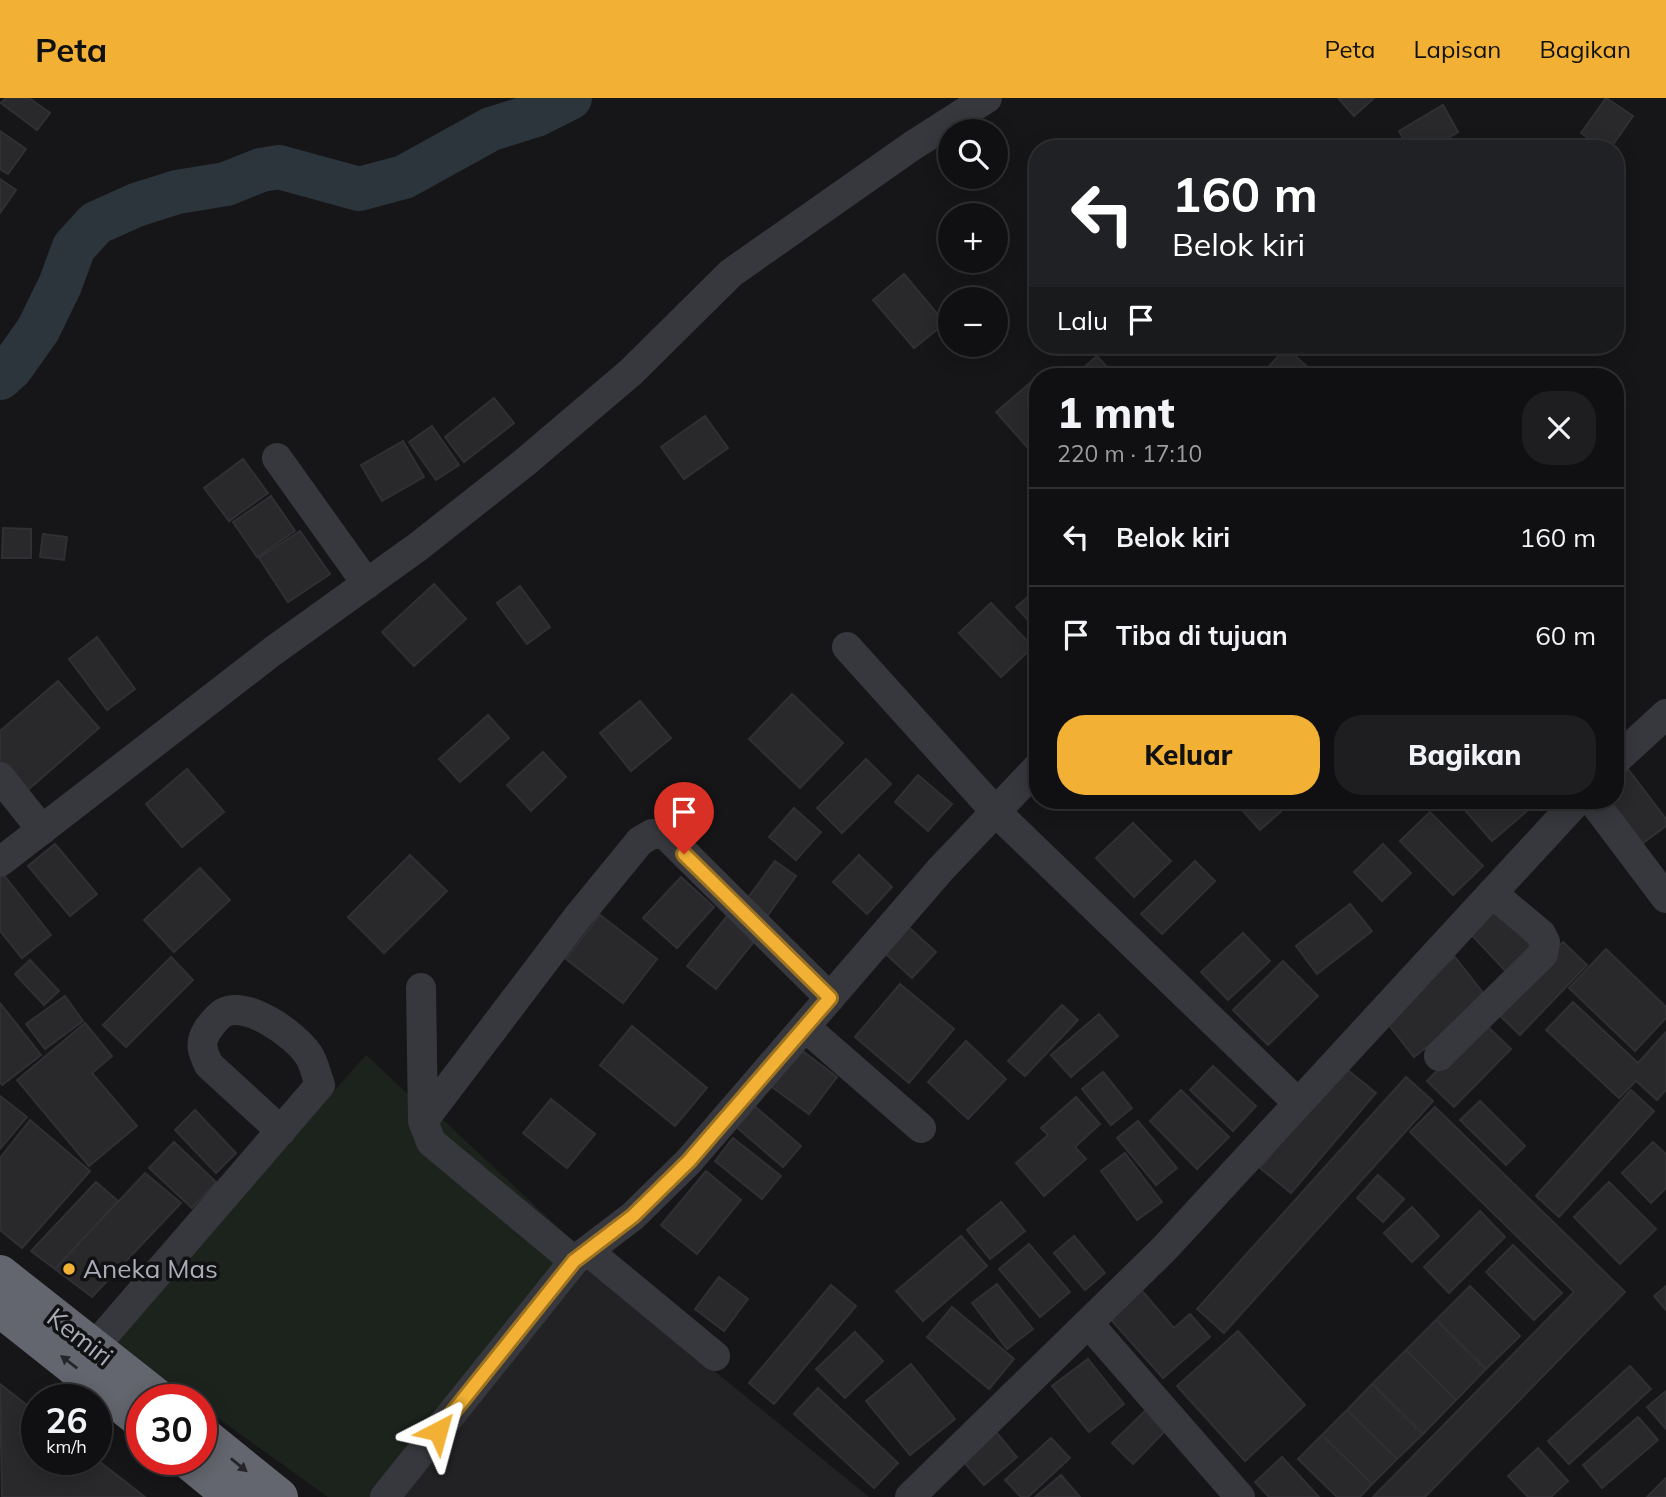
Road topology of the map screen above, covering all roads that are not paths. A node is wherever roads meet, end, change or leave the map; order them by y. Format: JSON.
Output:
{"nodes":[{"id":1,"x":987,"y":98,"type":"edge"},
{"id":2,"x":278,"y":458,"type":"dead end"},
{"id":3,"x":367,"y":584,"type":"junction"},
{"id":4,"x":847,"y":647,"type":"dead end"},
{"id":5,"x":1666,"y":714,"type":"edge"},
{"id":6,"x":1624,"y":753,"type":"edge"},
{"id":7,"x":0,"y":777,"type":"edge"},
{"id":8,"x":1029,"y":777,"type":"edge"},
{"id":9,"x":1570,"y":809,"type":"edge"},
{"id":10,"x":1599,"y":809,"type":"edge"},
{"id":11,"x":996,"y":812,"type":"junction"},
{"id":12,"x":42,"y":830,"type":"junction"},
{"id":13,"x":0,"y":862,"type":"edge"},
{"id":14,"x":1492,"y":893,"type":"junction"},
{"id":15,"x":1666,"y":898,"type":"edge"},
{"id":16,"x":421,"y":988,"type":"dead end"},
{"id":17,"x":830,"y":998,"type":"junction"},
{"id":18,"x":805,"y":1027,"type":"junction"},
{"id":19,"x":1439,"y":1056,"type":"dead end"},
{"id":20,"x":1298,"y":1104,"type":"junction"},
{"id":21,"x":424,"y":1121,"type":"junction"},
{"id":22,"x":921,"y":1128,"type":"dead end"},
{"id":23,"x":281,"y":1131,"type":"dead end"},
{"id":24,"x":581,"y":1256,"type":"junction"},
{"id":25,"x":0,"y":1274,"type":"edge"},
{"id":26,"x":0,"y":1308,"type":"edge"},
{"id":27,"x":1089,"y":1324,"type":"junction"},
{"id":28,"x":94,"y":1347,"type":"junction"},
{"id":29,"x":715,"y":1356,"type":"dead end"},
{"id":30,"x":139,"y":1384,"type":"edge"},
{"id":31,"x":126,"y":1407,"type":"edge"},
{"id":32,"x":217,"y":1447,"type":"edge"},
{"id":33,"x":206,"y":1475,"type":"edge"},
{"id":34,"x":233,"y":1497,"type":"edge"},
{"id":35,"x":278,"y":1497,"type":"edge"},
{"id":36,"x":385,"y":1497,"type":"edge"},
{"id":37,"x":910,"y":1497,"type":"edge"},
{"id":38,"x":1240,"y":1497,"type":"edge"}],
"edges":[{"from":1,"to":3,"type":"street"},
{"from":2,"to":3,"type":"street"},
{"from":3,"to":12,"type":"street"},
{"from":4,"to":11,"type":"street"},
{"from":5,"to":6,"type":"street"},
{"from":7,"to":12,"type":"street"},
{"from":8,"to":11,"type":"street"},
{"from":9,"to":14,"type":"street"},
{"from":10,"to":15,"type":"street"},
{"from":11,"to":17,"type":"street"},
{"from":11,"to":20,"type":"street"},
{"from":12,"to":13,"type":"street"},
{"from":14,"to":19,"type":"street"},
{"from":14,"to":20,"type":"street"},
{"from":16,"to":21,"type":"street"},
{"from":17,"to":18,"type":"street"},
{"from":17,"to":21,"type":"street"},
{"from":18,"to":22,"type":"street"},
{"from":18,"to":24,"type":"street"},
{"from":20,"to":27,"type":"street"},
{"from":21,"to":24,"type":"street"},
{"from":23,"to":28,"type":"street"},
{"from":24,"to":29,"type":"street"},
{"from":24,"to":36,"type":"street"},
{"from":25,"to":28,"type":"highway","name":"Kemiri"},
{"from":31,"to":26,"type":"highway","name":"Kemiri","one_way":true},
{"from":27,"to":37,"type":"street"},
{"from":27,"to":38,"type":"street"},
{"from":28,"to":30,"type":"highway","name":"Kemiri"},
{"from":32,"to":35,"type":"highway","one_way":true},
{"from":33,"to":34,"type":"highway"}]}
